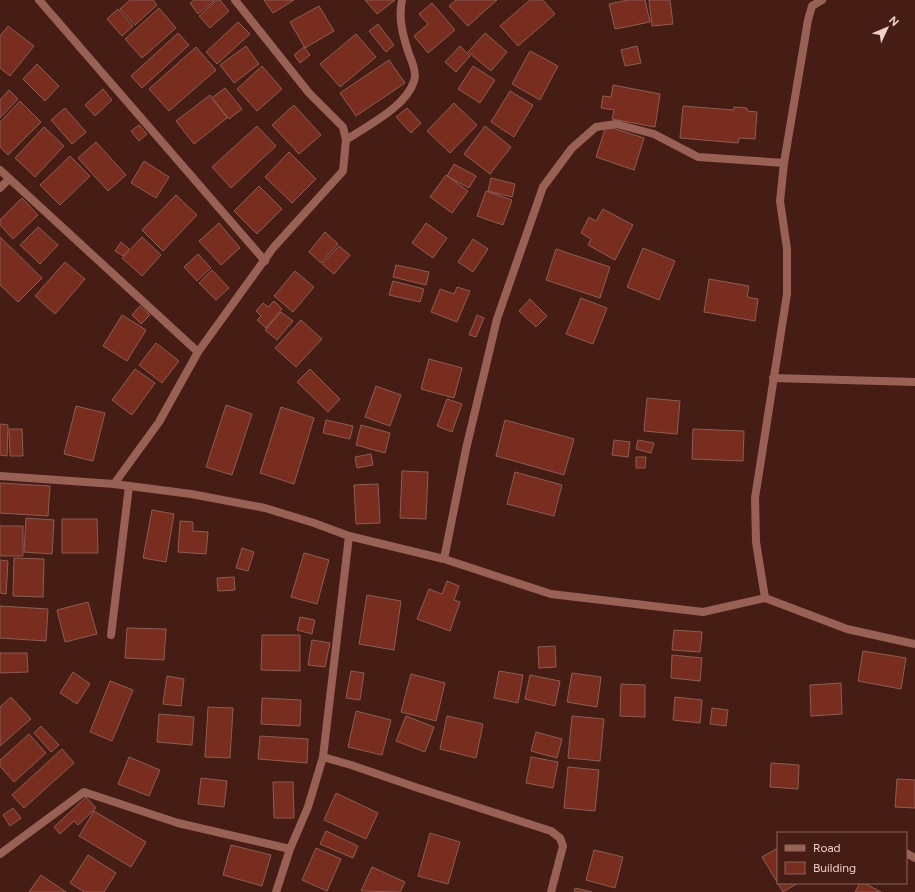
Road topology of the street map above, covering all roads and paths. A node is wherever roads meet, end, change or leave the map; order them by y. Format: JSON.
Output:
{"nodes":[{"id":1,"x":38,"y":0,"type":"edge"},
{"id":2,"x":235,"y":0,"type":"edge"},
{"id":3,"x":402,"y":0,"type":"edge"},
{"id":4,"x":822,"y":0,"type":"edge"},
{"id":5,"x":346,"y":140,"type":"junction"},
{"id":6,"x":784,"y":163,"type":"junction"},
{"id":7,"x":0,"y":170,"type":"edge"},
{"id":8,"x":9,"y":178,"type":"junction"},
{"id":9,"x":0,"y":188,"type":"edge"},
{"id":10,"x":265,"y":261,"type":"junction"},
{"id":11,"x":198,"y":352,"type":"junction"},
{"id":12,"x":773,"y":378,"type":"junction"},
{"id":13,"x":915,"y":382,"type":"edge"},
{"id":14,"x":0,"y":476,"type":"edge"},
{"id":15,"x":114,"y":484,"type":"junction"},
{"id":16,"x":129,"y":486,"type":"junction"},
{"id":17,"x":349,"y":536,"type":"junction"},
{"id":18,"x":444,"y":559,"type":"junction"},
{"id":19,"x":765,"y":598,"type":"junction"},
{"id":20,"x":111,"y":635,"type":"dead end"},
{"id":21,"x":915,"y":644,"type":"edge"},
{"id":22,"x":323,"y":757,"type":"junction"},
{"id":23,"x":290,"y":849,"type":"junction"},
{"id":24,"x":0,"y":854,"type":"edge"},
{"id":25,"x":276,"y":892,"type":"edge"},
{"id":26,"x":551,"y":892,"type":"edge"}],
"edges":[{"from":1,"to":10,"type":"street"},
{"from":2,"to":5,"type":"street"},
{"from":3,"to":5,"type":"street"},
{"from":4,"to":6,"type":"street"},
{"from":5,"to":10,"type":"street"},
{"from":6,"to":12,"type":"street"},
{"from":6,"to":18,"type":"street"},
{"from":7,"to":8,"type":"street"},
{"from":8,"to":9,"type":"street"},
{"from":8,"to":11,"type":"street"},
{"from":10,"to":11,"type":"street"},
{"from":11,"to":15,"type":"street"},
{"from":12,"to":13,"type":"street"},
{"from":12,"to":19,"type":"street"},
{"from":14,"to":15,"type":"street"},
{"from":15,"to":16,"type":"street"},
{"from":16,"to":17,"type":"street"},
{"from":16,"to":20,"type":"street"},
{"from":17,"to":18,"type":"street"},
{"from":17,"to":22,"type":"street"},
{"from":18,"to":19,"type":"street"},
{"from":19,"to":21,"type":"street"},
{"from":22,"to":23,"type":"street"},
{"from":22,"to":26,"type":"street"},
{"from":23,"to":24,"type":"street"},
{"from":23,"to":25,"type":"street"}]}
